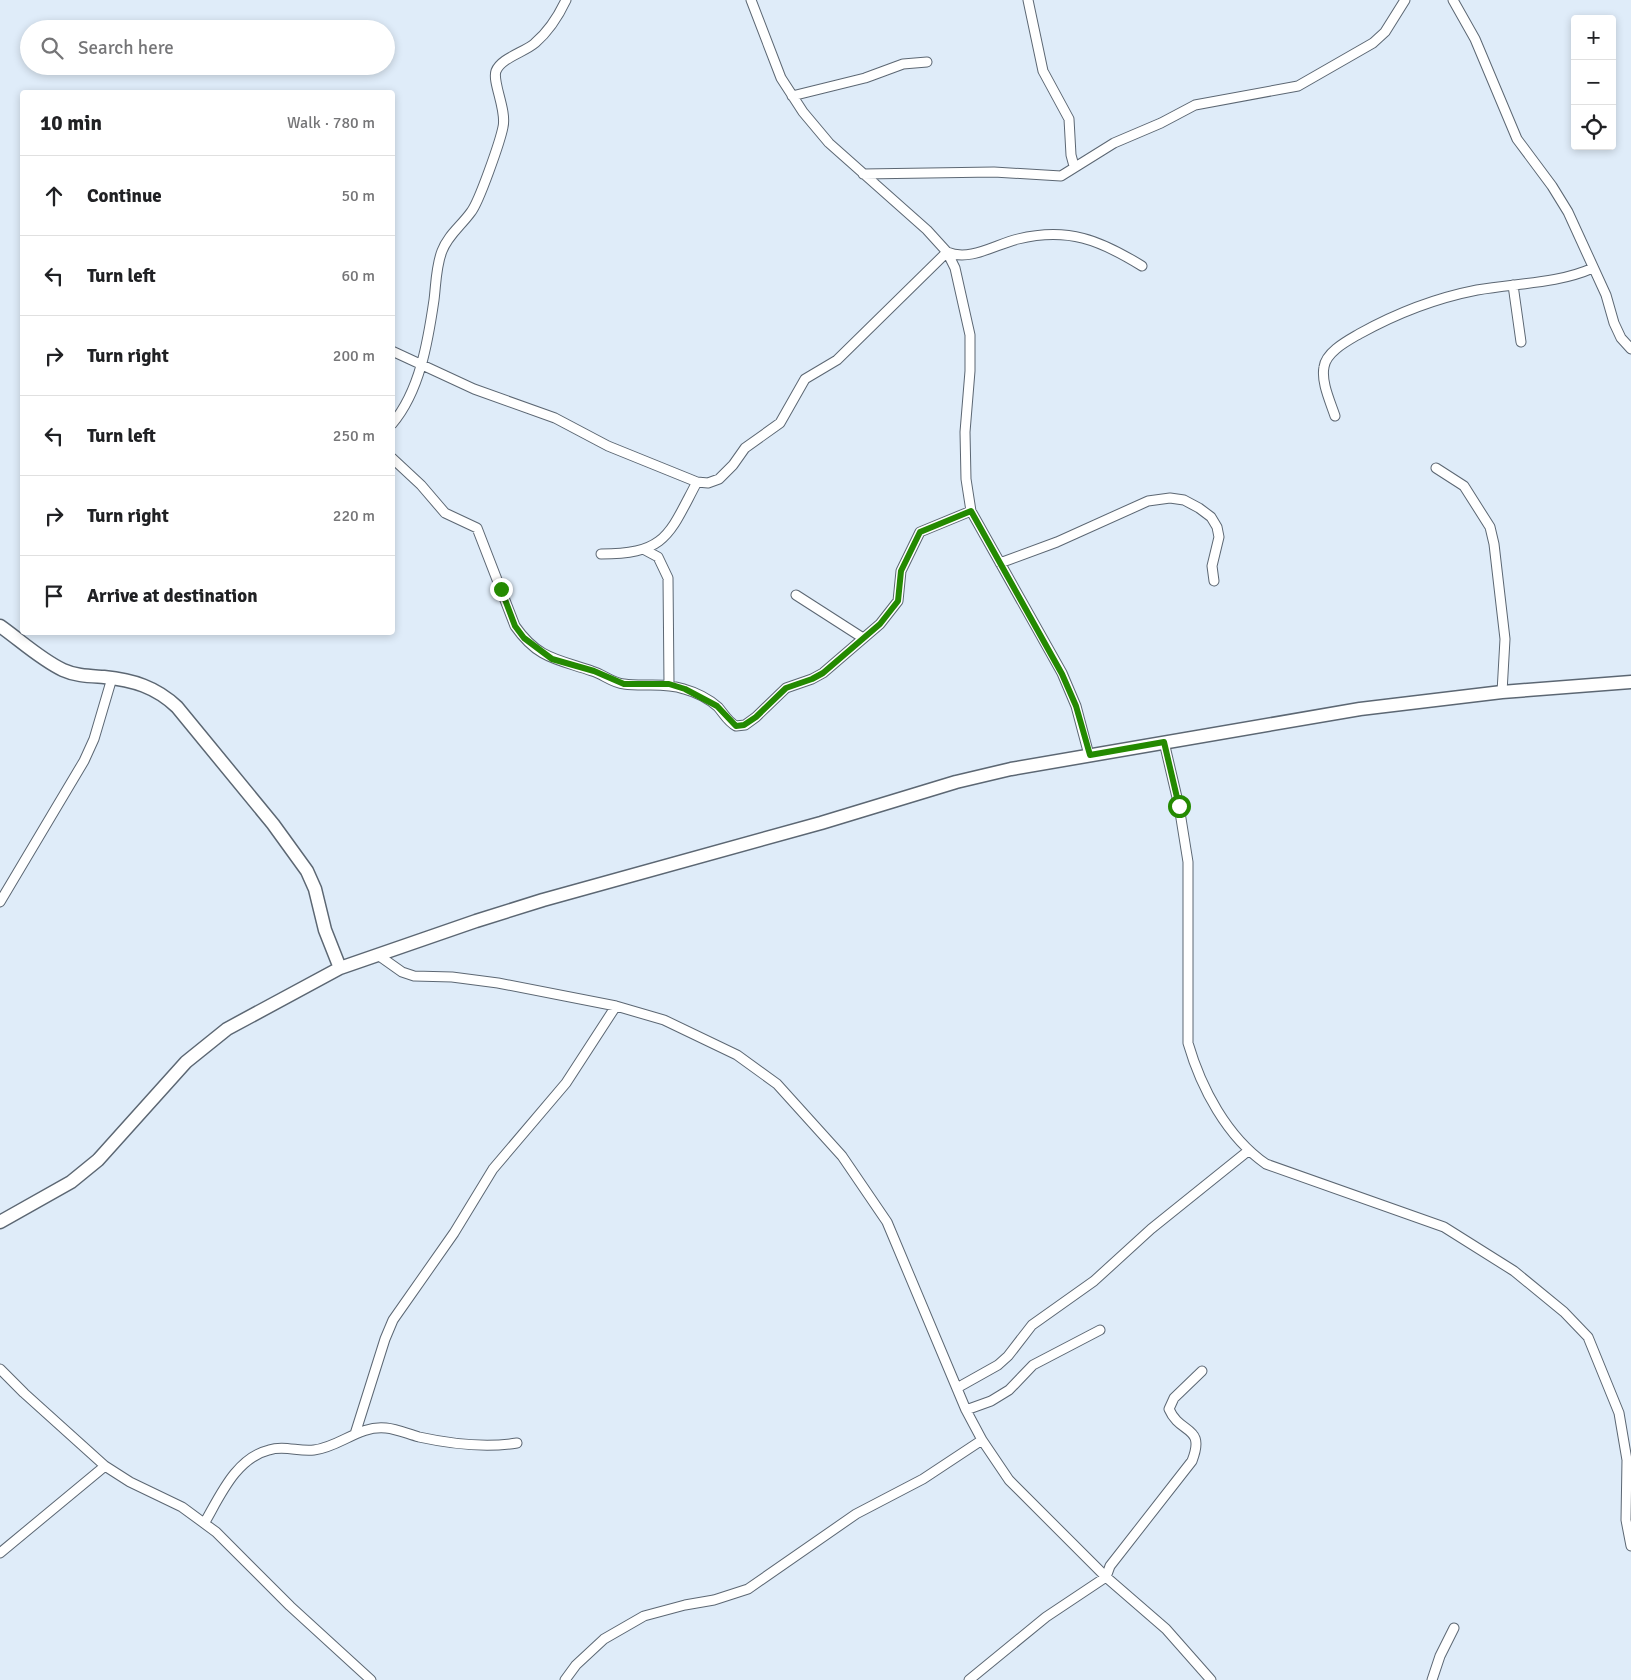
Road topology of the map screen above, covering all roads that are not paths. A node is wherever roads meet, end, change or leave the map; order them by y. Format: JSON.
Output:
{"nodes":[{"id":1,"x":566,"y":0,"type":"edge"},
{"id":2,"x":751,"y":0,"type":"edge"},
{"id":3,"x":1028,"y":0,"type":"edge"},
{"id":4,"x":1405,"y":0,"type":"edge"},
{"id":5,"x":1453,"y":0,"type":"edge"},
{"id":6,"x":927,"y":62,"type":"dead end"},
{"id":7,"x":792,"y":96,"type":"junction"},
{"id":8,"x":1074,"y":166,"type":"junction"},
{"id":9,"x":863,"y":174,"type":"junction"},
{"id":10,"x":947,"y":252,"type":"junction"},
{"id":11,"x":1142,"y":266,"type":"dead end"},
{"id":12,"x":1593,"y":268,"type":"junction"},
{"id":13,"x":1512,"y":285,"type":"junction"},
{"id":14,"x":1521,"y":342,"type":"dead end"},
{"id":15,"x":1631,"y":349,"type":"edge"},
{"id":16,"x":395,"y":352,"type":"edge"},
{"id":17,"x":421,"y":364,"type":"junction"},
{"id":18,"x":1334,"y":416,"type":"dead end"},
{"id":19,"x":395,"y":421,"type":"edge"},
{"id":20,"x":395,"y":461,"type":"edge"},
{"id":21,"x":1436,"y":468,"type":"dead end"},
{"id":22,"x":697,"y":482,"type":"junction"},
{"id":23,"x":971,"y":511,"type":"junction"},
{"id":24,"x":645,"y":550,"type":"junction"},
{"id":25,"x":601,"y":554,"type":"dead end"},
{"id":26,"x":1000,"y":562,"type":"junction"},
{"id":27,"x":1214,"y":581,"type":"dead end"},
{"id":28,"x":796,"y":594,"type":"dead end"},
{"id":29,"x":0,"y":626,"type":"edge"},
{"id":30,"x":863,"y":638,"type":"junction"},
{"id":31,"x":112,"y":678,"type":"junction"},
{"id":32,"x":1631,"y":682,"type":"edge"},
{"id":33,"x":669,"y":684,"type":"junction"},
{"id":34,"x":1502,"y":692,"type":"junction"},
{"id":35,"x":1164,"y":742,"type":"junction"},
{"id":36,"x":1090,"y":755,"type":"junction"},
{"id":37,"x":0,"y":902,"type":"edge"},
{"id":38,"x":378,"y":954,"type":"junction"},
{"id":39,"x":340,"y":968,"type":"junction"},
{"id":40,"x":616,"y":1006,"type":"junction"},
{"id":41,"x":1248,"y":1152,"type":"junction"},
{"id":42,"x":0,"y":1222,"type":"edge"},
{"id":43,"x":1100,"y":1330,"type":"dead end"},
{"id":44,"x":0,"y":1369,"type":"edge"},
{"id":45,"x":1202,"y":1370,"type":"dead end"},
{"id":46,"x":956,"y":1388,"type":"junction"},
{"id":47,"x":966,"y":1410,"type":"junction"},
{"id":48,"x":355,"y":1434,"type":"junction"},
{"id":49,"x":982,"y":1440,"type":"junction"},
{"id":50,"x":517,"y":1443,"type":"dead end"},
{"id":51,"x":105,"y":1466,"type":"junction"},
{"id":52,"x":205,"y":1522,"type":"junction"},
{"id":53,"x":1631,"y":1546,"type":"edge"},
{"id":54,"x":0,"y":1553,"type":"edge"},
{"id":55,"x":1106,"y":1577,"type":"junction"},
{"id":56,"x":1454,"y":1628,"type":"dead end"},
{"id":57,"x":371,"y":1680,"type":"edge"},
{"id":58,"x":565,"y":1680,"type":"edge"},
{"id":59,"x":969,"y":1680,"type":"edge"},
{"id":60,"x":1211,"y":1680,"type":"edge"},
{"id":61,"x":1432,"y":1680,"type":"edge"}],
"edges":[{"from":1,"to":17,"type":"street"},
{"from":2,"to":7,"type":"street"},
{"from":3,"to":8,"type":"street"},
{"from":4,"to":8,"type":"street"},
{"from":5,"to":12,"type":"street"},
{"from":6,"to":7,"type":"street"},
{"from":7,"to":9,"type":"street"},
{"from":8,"to":9,"type":"street"},
{"from":9,"to":10,"type":"street"},
{"from":10,"to":11,"type":"street"},
{"from":10,"to":22,"type":"street"},
{"from":10,"to":23,"type":"street"},
{"from":12,"to":13,"type":"street"},
{"from":12,"to":15,"type":"street"},
{"from":13,"to":14,"type":"street"},
{"from":13,"to":18,"type":"street"},
{"from":16,"to":17,"type":"street"},
{"from":17,"to":19,"type":"street"},
{"from":17,"to":22,"type":"street"},
{"from":20,"to":33,"type":"street"},
{"from":21,"to":34,"type":"street"},
{"from":22,"to":24,"type":"street"},
{"from":23,"to":26,"type":"street"},
{"from":23,"to":30,"type":"street"},
{"from":24,"to":25,"type":"street"},
{"from":24,"to":33,"type":"street"},
{"from":26,"to":27,"type":"street"},
{"from":26,"to":36,"type":"street"},
{"from":28,"to":30,"type":"street"},
{"from":29,"to":31,"type":"main road"},
{"from":30,"to":33,"type":"street"},
{"from":31,"to":37,"type":"street"},
{"from":31,"to":39,"type":"main road"},
{"from":32,"to":34,"type":"main road"},
{"from":34,"to":35,"type":"main road"},
{"from":35,"to":36,"type":"main road"},
{"from":35,"to":41,"type":"street"},
{"from":36,"to":38,"type":"main road"},
{"from":38,"to":39,"type":"main road"},
{"from":38,"to":40,"type":"street"},
{"from":39,"to":42,"type":"main road"},
{"from":40,"to":46,"type":"street"},
{"from":40,"to":48,"type":"street"},
{"from":41,"to":46,"type":"street"},
{"from":41,"to":53,"type":"street"},
{"from":43,"to":47,"type":"street"},
{"from":44,"to":51,"type":"street"},
{"from":45,"to":55,"type":"street"},
{"from":46,"to":47,"type":"street"},
{"from":47,"to":49,"type":"street"},
{"from":48,"to":50,"type":"street"},
{"from":48,"to":52,"type":"street"},
{"from":49,"to":55,"type":"street"},
{"from":49,"to":58,"type":"street"},
{"from":51,"to":52,"type":"street"},
{"from":51,"to":54,"type":"street"},
{"from":52,"to":57,"type":"street"},
{"from":55,"to":59,"type":"street"},
{"from":55,"to":60,"type":"street"},
{"from":56,"to":61,"type":"street"}]}
